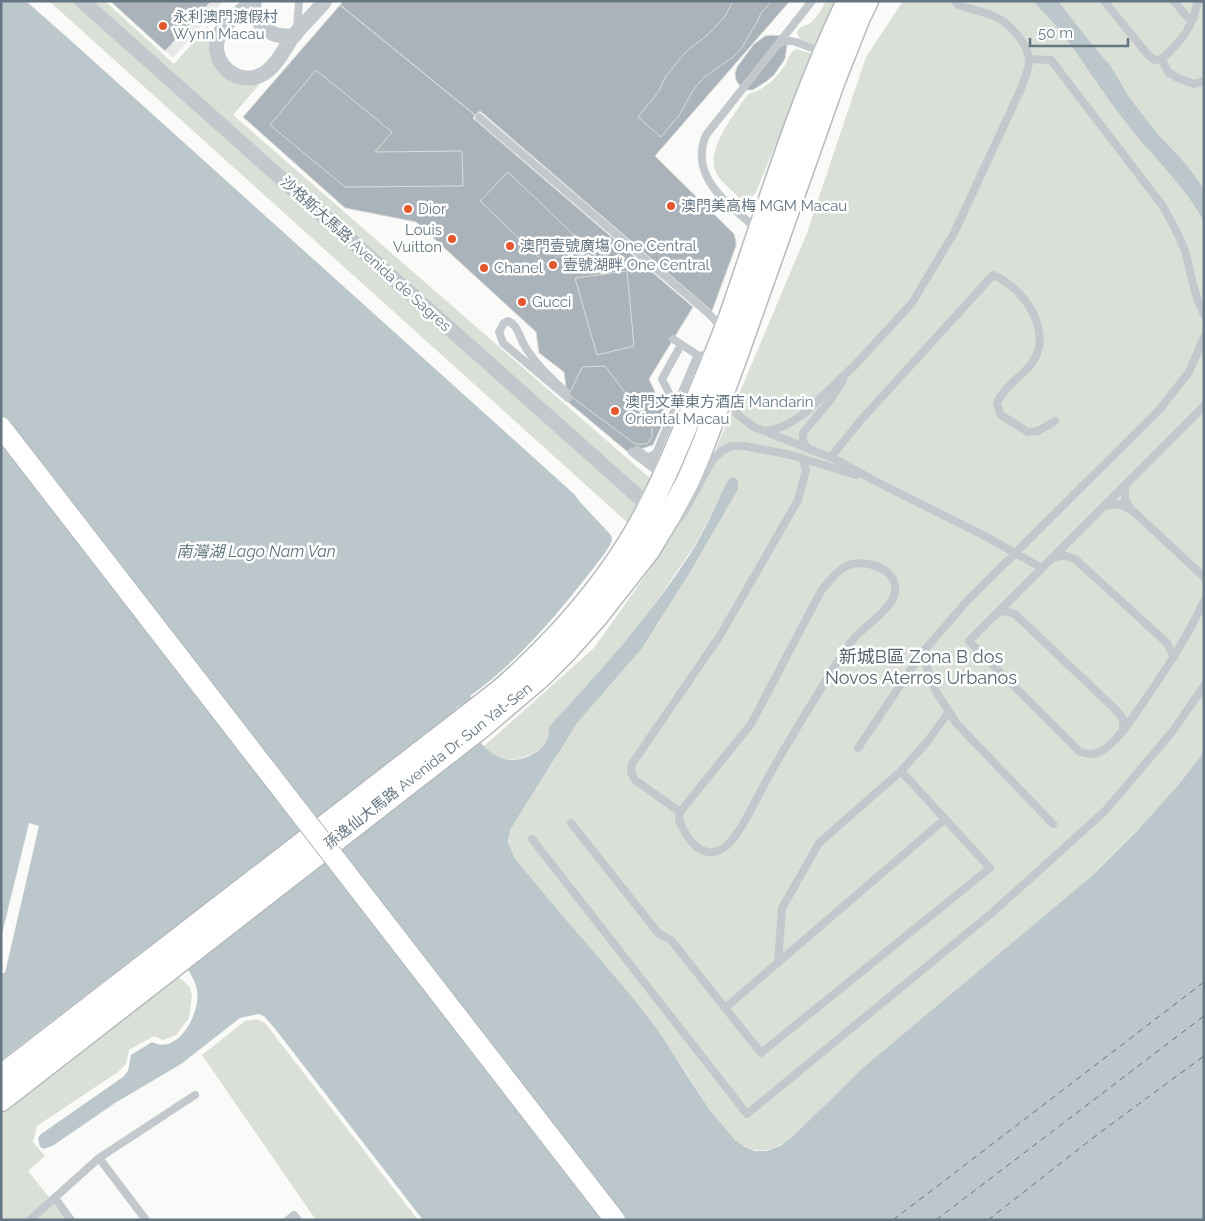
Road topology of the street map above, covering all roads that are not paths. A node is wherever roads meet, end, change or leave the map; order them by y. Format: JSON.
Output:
{"nodes":[{"id":1,"x":82,"y":1,"type":"edge"},
{"id":2,"x":254,"y":1,"type":"edge"},
{"id":3,"x":299,"y":1,"type":"edge"},
{"id":4,"x":325,"y":1,"type":"edge"},
{"id":5,"x":812,"y":1,"type":"edge"},
{"id":6,"x":848,"y":1,"type":"edge"},
{"id":7,"x":867,"y":1,"type":"edge"},
{"id":8,"x":955,"y":1,"type":"edge"},
{"id":9,"x":1104,"y":1,"type":"edge"},
{"id":10,"x":1174,"y":1,"type":"edge"},
{"id":11,"x":1198,"y":1,"type":"edge"},
{"id":12,"x":1194,"y":18,"type":"junction"},
{"id":13,"x":296,"y":34,"type":"junction"},
{"id":14,"x":777,"y":45,"type":"junction"},
{"id":15,"x":829,"y":46,"type":"junction"},
{"id":16,"x":1029,"y":59,"type":"junction"},
{"id":17,"x":1162,"y":59,"type":"junction"},
{"id":18,"x":1204,"y":81,"type":"edge"},
{"id":19,"x":478,"y":117,"type":"dead end"},
{"id":20,"x":759,"y":232,"type":"junction"},
{"id":21,"x":766,"y":272,"type":"junction"},
{"id":22,"x":734,"y":306,"type":"junction"},
{"id":23,"x":708,"y":314,"type":"junction"},
{"id":24,"x":1204,"y":314,"type":"edge"},
{"id":25,"x":1204,"y":337,"type":"edge"},
{"id":26,"x":673,"y":339,"type":"dead end"},
{"id":27,"x":681,"y":345,"type":"junction"},
{"id":28,"x":713,"y":347,"type":"junction"},
{"id":29,"x":844,"y":376,"type":"junction"},
{"id":30,"x":567,"y":396,"type":"joint"},
{"id":31,"x":1204,"y":406,"type":"edge"},
{"id":32,"x":676,"y":407,"type":"junction"},
{"id":33,"x":1055,"y":421,"type":"dead end"},
{"id":34,"x":1,"y":427,"type":"edge"},
{"id":35,"x":765,"y":431,"type":"junction"},
{"id":36,"x":803,"y":433,"type":"junction"},
{"id":37,"x":704,"y":443,"type":"junction"},
{"id":38,"x":797,"y":444,"type":"junction"},
{"id":39,"x":807,"y":448,"type":"junction"},
{"id":40,"x":656,"y":453,"type":"junction"},
{"id":41,"x":783,"y":453,"type":"junction"},
{"id":42,"x":802,"y":458,"type":"junction"},
{"id":43,"x":831,"y":458,"type":"junction"},
{"id":44,"x":661,"y":472,"type":"junction"},
{"id":45,"x":875,"y":481,"type":"junction"},
{"id":46,"x":1124,"y":485,"type":"junction"},
{"id":47,"x":650,"y":507,"type":"junction"},
{"id":48,"x":1102,"y":507,"type":"junction"},
{"id":49,"x":1133,"y":511,"type":"junction"},
{"id":50,"x":1073,"y":537,"type":"junction"},
{"id":51,"x":656,"y":538,"type":"junction"},
{"id":52,"x":1016,"y":555,"type":"junction"},
{"id":53,"x":1052,"y":558,"type":"junction"},
{"id":54,"x":1075,"y":558,"type":"junction"},
{"id":55,"x":1042,"y":568,"type":"junction"},
{"id":56,"x":1202,"y":574,"type":"edge"},
{"id":57,"x":1014,"y":596,"type":"junction"},
{"id":58,"x":1204,"y":601,"type":"edge"},
{"id":59,"x":997,"y":613,"type":"junction"},
{"id":60,"x":1015,"y":614,"type":"junction"},
{"id":61,"x":1184,"y":638,"type":"junction"},
{"id":62,"x":1167,"y":643,"type":"junction"},
{"id":63,"x":922,"y":653,"type":"junction"},
{"id":64,"x":1174,"y":657,"type":"junction"},
{"id":65,"x":1204,"y":686,"type":"edge"},
{"id":66,"x":1141,"y":705,"type":"junction"},
{"id":67,"x":1118,"y":711,"type":"junction"},
{"id":68,"x":948,"y":713,"type":"junction"},
{"id":69,"x":476,"y":720,"type":"junction"},
{"id":70,"x":1123,"y":730,"type":"junction"},
{"id":71,"x":858,"y":748,"type":"dead end"},
{"id":72,"x":902,"y":771,"type":"junction"},
{"id":73,"x":680,"y":812,"type":"junction"},
{"id":74,"x":945,"y":819,"type":"junction"},
{"id":75,"x":571,"y":823,"type":"dead end"},
{"id":76,"x":1053,"y":824,"type":"dead end"},
{"id":77,"x":532,"y":839,"type":"dead end"},
{"id":78,"x":167,"y":959,"type":"junction"},
{"id":79,"x":778,"y":963,"type":"junction"},
{"id":80,"x":725,"y":1008,"type":"junction"},
{"id":81,"x":1,"y":1076,"type":"edge"},
{"id":82,"x":195,"y":1096,"type":"dead end"},
{"id":83,"x":1,"y":1100,"type":"edge"},
{"id":84,"x":99,"y":1158,"type":"junction"},
{"id":85,"x":55,"y":1198,"type":"junction"},
{"id":86,"x":30,"y":1220,"type":"edge"},
{"id":87,"x":71,"y":1220,"type":"edge"},
{"id":88,"x":146,"y":1220,"type":"edge"},
{"id":89,"x":288,"y":1220,"type":"edge"},
{"id":90,"x":298,"y":1220,"type":"edge"},
{"id":91,"x":615,"y":1220,"type":"edge"}],
"edges":[{"from":1,"to":47,"type":"street","name":"沙格斯大馬路 Avenida de Sagres"},
{"from":2,"to":13,"type":"street"},
{"from":2,"to":13,"type":"street"},
{"from":3,"to":13,"type":"lane"},
{"from":4,"to":13,"type":"street"},
{"from":5,"to":14,"type":"lane"},
{"from":6,"to":15,"type":"main road","name":"孫逸仙大馬路 Avenida Dr. Sun Yat-Sen"},
{"from":7,"to":21,"type":"main road","name":"孫逸仙大馬路 Avenida Dr. Sun Yat-Sen"},
{"from":8,"to":16,"type":"lane"},
{"from":9,"to":17,"type":"lane"},
{"from":10,"to":12,"type":"lane"},
{"from":11,"to":12,"type":"lane"},
{"from":12,"to":17,"type":"lane"},
{"from":14,"to":15,"type":"lane"},
{"from":14,"to":20,"type":"lane"},
{"from":15,"to":20,"type":"main road","name":"孫逸仙大馬路 Avenida Dr. Sun Yat-Sen"},
{"from":16,"to":24,"type":"lane"},
{"from":16,"to":29,"type":"lane"},
{"from":17,"to":18,"type":"lane"},
{"from":19,"to":23,"type":"lane"},
{"from":20,"to":22,"type":"main road","name":"孫逸仙大馬路 Avenida Dr. Sun Yat-Sen"},
{"from":21,"to":35,"type":"lane"},
{"from":21,"to":37,"type":"main road","name":"孫逸仙大馬路 Avenida Dr. Sun Yat-Sen"},
{"from":22,"to":23,"type":"lane"},
{"from":22,"to":28,"type":"main road","name":"孫逸仙大馬路 Avenida Dr. Sun Yat-Sen"},
{"from":23,"to":28,"type":"lane"},
{"from":25,"to":52,"type":"lane"},
{"from":26,"to":27,"type":"lane"},
{"from":27,"to":28,"type":"lane"},
{"from":27,"to":32,"type":"lane"},
{"from":28,"to":32,"type":"lane"},
{"from":28,"to":44,"type":"main road","name":"孫逸仙大馬路 Avenida Dr. Sun Yat-Sen"},
{"from":29,"to":35,"type":"lane"},
{"from":29,"to":36,"type":"lane"},
{"from":30,"to":30,"type":"lane"},
{"from":31,"to":46,"type":"lane"},
{"from":32,"to":40,"type":"lane"},
{"from":33,"to":43,"type":"lane"},
{"from":34,"to":91,"type":"main road","bridge":true},
{"from":35,"to":38,"type":"lane"},
{"from":36,"to":38,"type":"lane"},
{"from":36,"to":39,"type":"lane"},
{"from":37,"to":44,"type":"main road"},
{"from":37,"to":51,"type":"main road","name":"孫逸仙大馬路 Avenida Dr. Sun Yat-Sen"},
{"from":38,"to":39,"type":"lane"},
{"from":38,"to":41,"type":"lane"},
{"from":39,"to":43,"type":"lane"},
{"from":40,"to":44,"type":"lane"},
{"from":40,"to":44,"type":"lane"},
{"from":41,"to":42,"type":"lane"},
{"from":41,"to":51,"type":"lane"},
{"from":42,"to":45,"type":"lane"},
{"from":42,"to":73,"type":"lane"},
{"from":43,"to":45,"type":"lane"},
{"from":44,"to":47,"type":"main road","name":"孫逸仙大馬路 Avenida Dr. Sun Yat-Sen"},
{"from":45,"to":52,"type":"lane"},
{"from":46,"to":48,"type":"lane"},
{"from":46,"to":49,"type":"lane"},
{"from":47,"to":69,"type":"main road","name":"孫逸仙大馬路 Avenida Dr. Sun Yat-Sen"},
{"from":48,"to":49,"type":"lane"},
{"from":48,"to":50,"type":"lane"},
{"from":49,"to":56,"type":"lane"},
{"from":50,"to":53,"type":"lane"},
{"from":50,"to":54,"type":"lane"},
{"from":51,"to":69,"type":"main road","name":"孫逸仙大馬路 Avenida Dr. Sun Yat-Sen"},
{"from":52,"to":55,"type":"lane"},
{"from":52,"to":63,"type":"lane"},
{"from":53,"to":54,"type":"lane"},
{"from":53,"to":55,"type":"lane"},
{"from":54,"to":62,"type":"lane"},
{"from":55,"to":57,"type":"lane"},
{"from":57,"to":59,"type":"lane"},
{"from":57,"to":60,"type":"lane"},
{"from":58,"to":61,"type":"lane"},
{"from":59,"to":60,"type":"lane"},
{"from":59,"to":70,"type":"lane"},
{"from":60,"to":67,"type":"lane"},
{"from":61,"to":62,"type":"lane"},
{"from":61,"to":64,"type":"lane"},
{"from":62,"to":64,"type":"lane"},
{"from":63,"to":68,"type":"lane"},
{"from":63,"to":71,"type":"lane"},
{"from":64,"to":66,"type":"lane"},
{"from":65,"to":77,"type":"lane"},
{"from":66,"to":67,"type":"lane"},
{"from":66,"to":70,"type":"lane"},
{"from":67,"to":70,"type":"lane"},
{"from":68,"to":72,"type":"lane"},
{"from":68,"to":76,"type":"lane"},
{"from":69,"to":78,"type":"main road","name":"孫逸仙大馬路 Avenida Dr. Sun Yat-Sen"},
{"from":72,"to":74,"type":"lane"},
{"from":72,"to":79,"type":"lane"},
{"from":73,"to":73,"type":"lane"},
{"from":74,"to":79,"type":"lane"},
{"from":74,"to":80,"type":"lane"},
{"from":75,"to":80,"type":"lane"},
{"from":78,"to":81,"type":"main road","name":"孫逸仙大馬路 Avenida Dr. Sun Yat-Sen"},
{"from":78,"to":83,"type":"main road","name":"孫逸仙大馬路 Avenida Dr. Sun Yat-Sen"},
{"from":79,"to":80,"type":"lane"},
{"from":82,"to":84,"type":"lane"},
{"from":84,"to":85,"type":"lane"},
{"from":84,"to":88,"type":"lane"},
{"from":85,"to":86,"type":"lane"},
{"from":85,"to":87,"type":"lane"},
{"from":89,"to":90,"type":"lane"}]}
